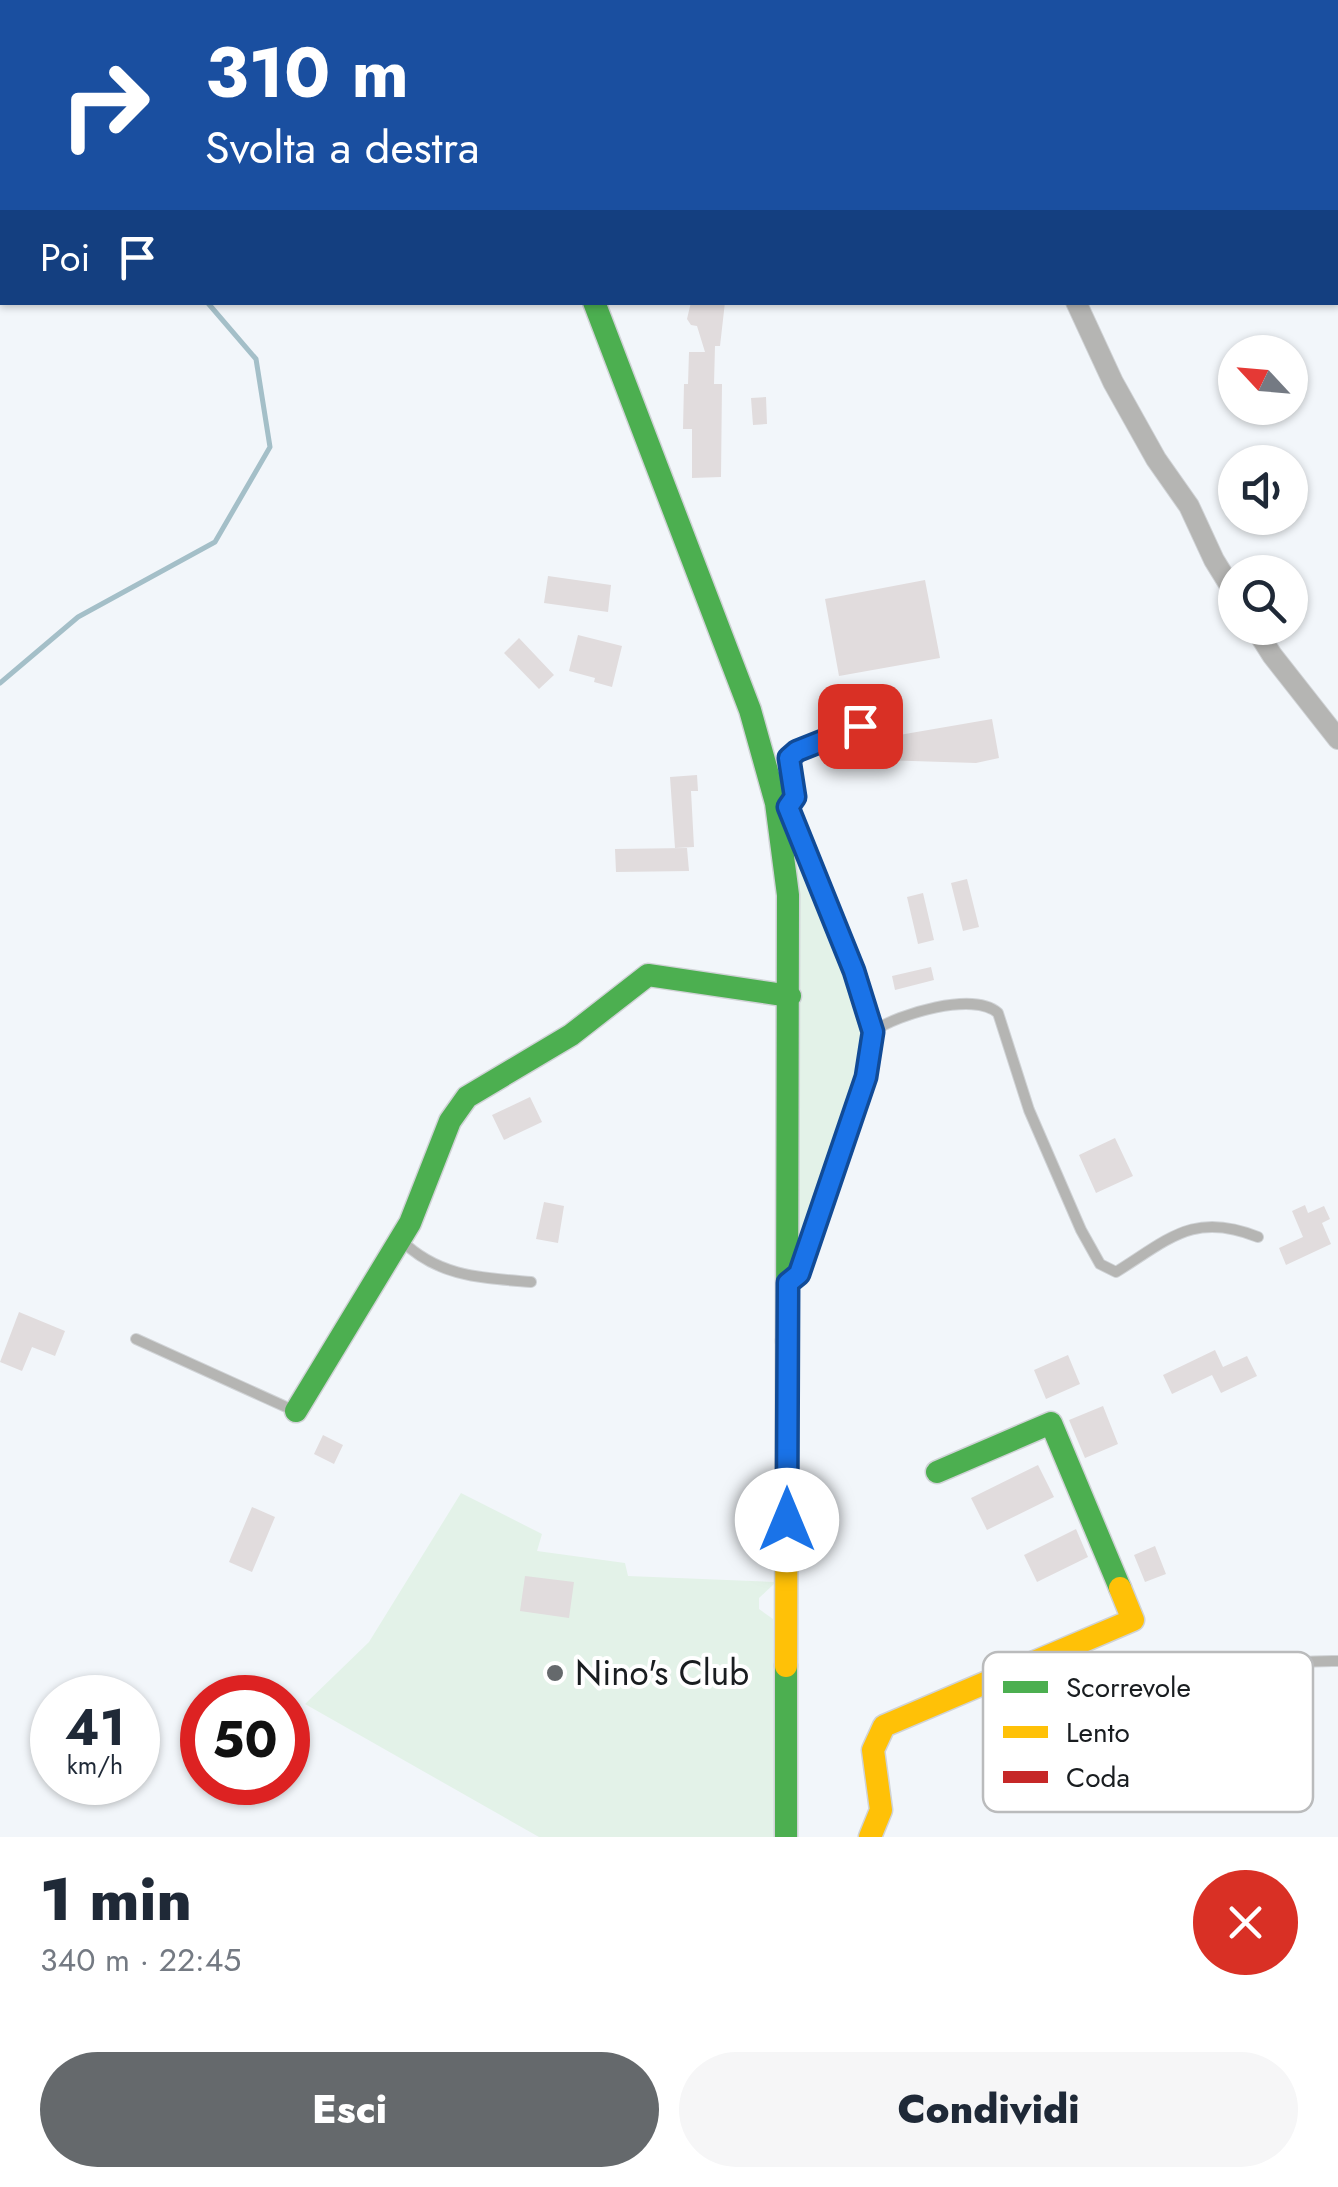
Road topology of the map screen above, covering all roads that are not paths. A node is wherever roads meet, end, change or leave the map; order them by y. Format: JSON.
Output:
{"nodes":[{"id":1,"x":595,"y":305,"type":"edge"},
{"id":2,"x":1077,"y":305,"type":"edge"},
{"id":3,"x":1218,"y":566,"type":"edge"},
{"id":4,"x":1266,"y":645,"type":"edge"},
{"id":5,"x":860,"y":726,"type":"dead end"},
{"id":6,"x":1338,"y":739,"type":"edge"},
{"id":7,"x":782,"y":805,"type":"junction"},
{"id":8,"x":790,"y":996,"type":"junction"},
{"id":9,"x":873,"y":1032,"type":"junction"},
{"id":10,"x":1258,"y":1237,"type":"dead end"},
{"id":11,"x":401,"y":1240,"type":"junction"},
{"id":12,"x":531,"y":1282,"type":"dead end"},
{"id":13,"x":788,"y":1283,"type":"junction"},
{"id":14,"x":136,"y":1338,"type":"dead end"},
{"id":15,"x":296,"y":1411,"type":"joint"},
{"id":16,"x":938,"y":1472,"type":"dead end"},
{"id":17,"x":1059,"y":1652,"type":"edge"},
{"id":18,"x":1338,"y":1661,"type":"edge"},
{"id":19,"x":1313,"y":1662,"type":"edge"},
{"id":20,"x":983,"y":1684,"type":"edge"},
{"id":21,"x":786,"y":1837,"type":"edge"},
{"id":22,"x":870,"y":1837,"type":"edge"}],
"edges":[{"from":1,"to":7,"type":"main road"},
{"from":2,"to":3,"type":"street"},
{"from":4,"to":6,"type":"street"},
{"from":5,"to":7,"type":"lane"},
{"from":7,"to":8,"type":"main road"},
{"from":7,"to":9,"type":"street"},
{"from":8,"to":11,"type":"main road"},
{"from":8,"to":13,"type":"main road"},
{"from":9,"to":10,"type":"lane"},
{"from":9,"to":13,"type":"street"},
{"from":11,"to":12,"type":"lane"},
{"from":11,"to":15,"type":"main road"},
{"from":13,"to":21,"type":"main road"},
{"from":14,"to":15,"type":"lane"},
{"from":16,"to":17,"type":"main road"},
{"from":18,"to":19,"type":"lane"},
{"from":20,"to":22,"type":"main road"}]}
